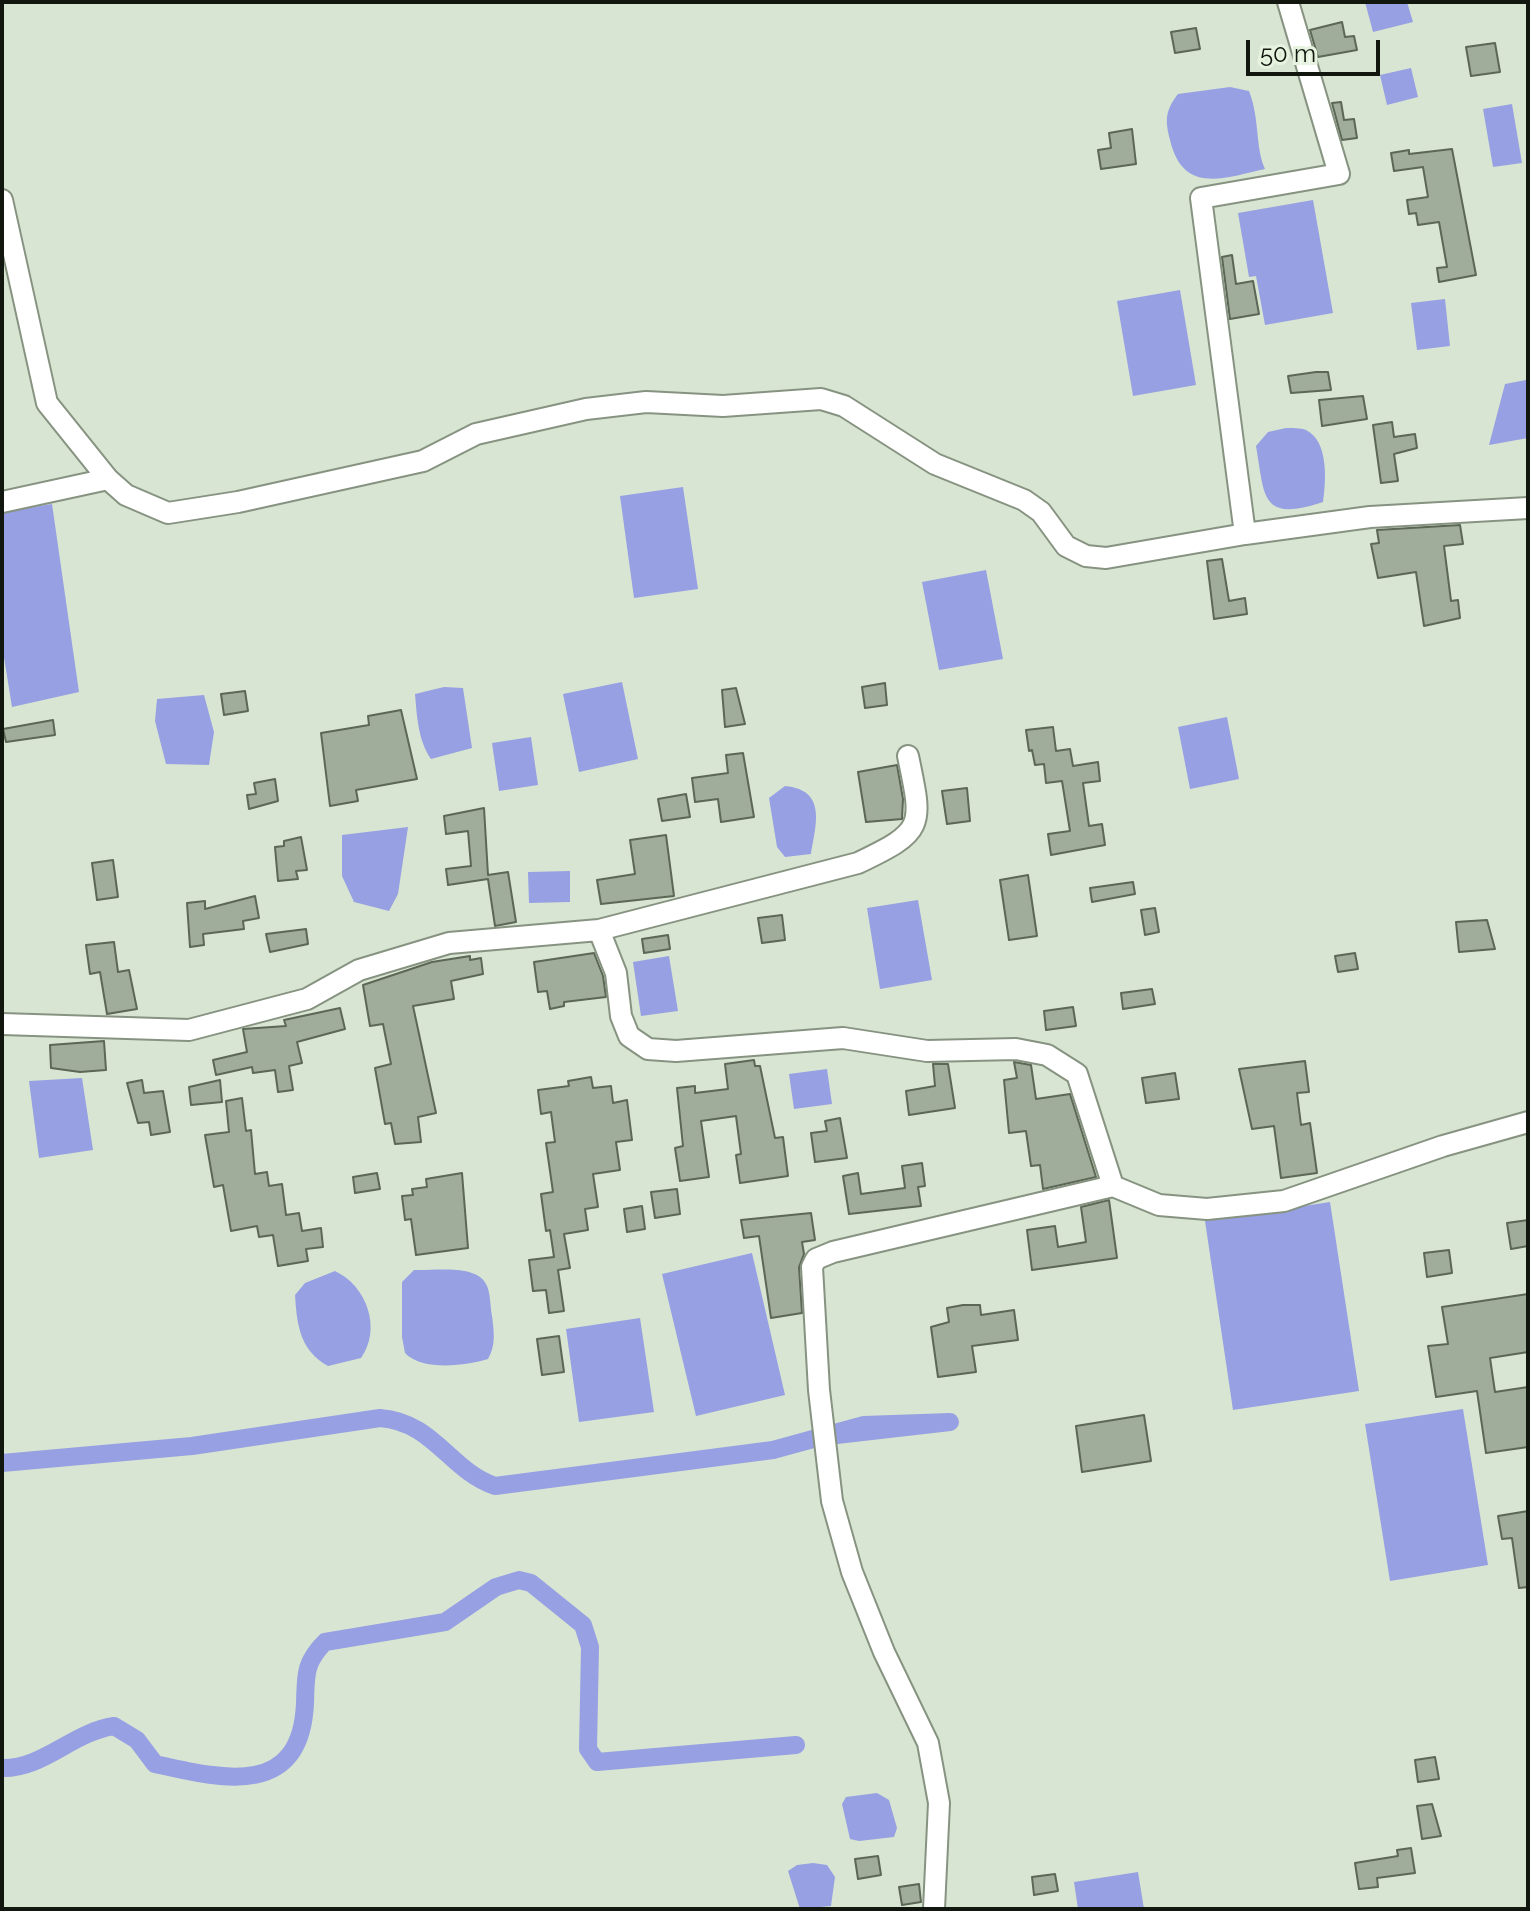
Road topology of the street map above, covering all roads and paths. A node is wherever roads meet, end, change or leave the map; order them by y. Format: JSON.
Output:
{"nodes":[{"id":1,"x":1288,"y":2,"type":"edge"},
{"id":2,"x":2,"y":200,"type":"edge"},
{"id":3,"x":108,"y":479,"type":"junction"},
{"id":4,"x":2,"y":502,"type":"edge"},
{"id":5,"x":1528,"y":508,"type":"edge"},
{"id":6,"x":1245,"y":534,"type":"junction"},
{"id":7,"x":908,"y":756,"type":"dead end"},
{"id":8,"x":599,"y":930,"type":"junction"},
{"id":9,"x":2,"y":1024,"type":"edge"},
{"id":10,"x":1528,"y":1122,"type":"edge"},
{"id":11,"x":1113,"y":1186,"type":"junction"},
{"id":12,"x":934,"y":1909,"type":"edge"}],
"edges":[{"from":1,"to":6,"type":"street"},
{"from":2,"to":3,"type":"street"},
{"from":3,"to":4,"type":"street"},
{"from":3,"to":6,"type":"street"},
{"from":5,"to":6,"type":"street"},
{"from":7,"to":8,"type":"street"},
{"from":8,"to":9,"type":"street"},
{"from":8,"to":11,"type":"street"},
{"from":10,"to":11,"type":"street"},
{"from":11,"to":12,"type":"street"}]}
